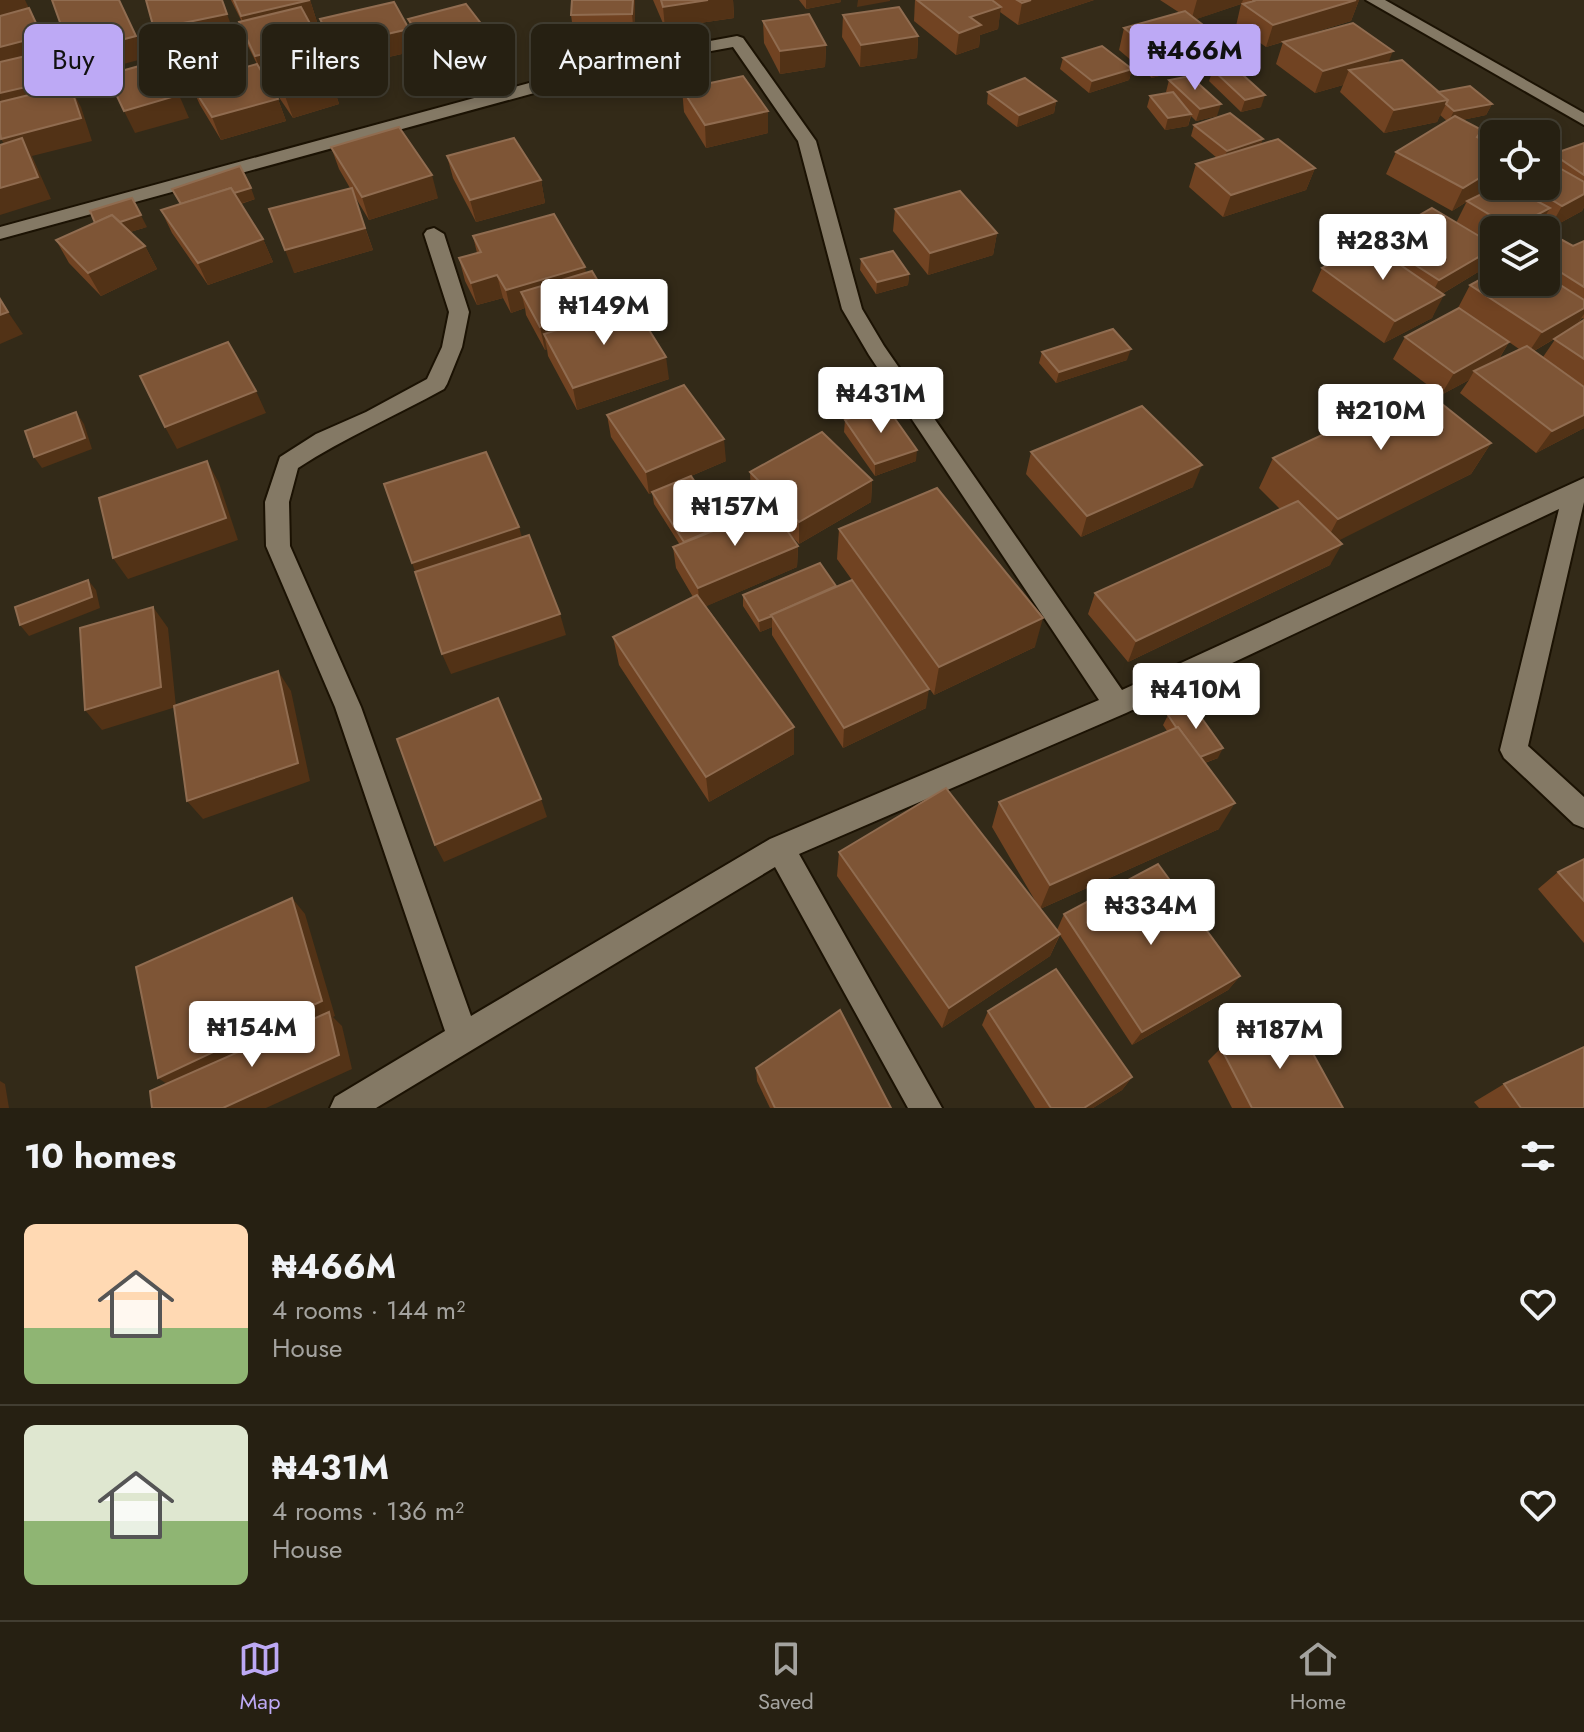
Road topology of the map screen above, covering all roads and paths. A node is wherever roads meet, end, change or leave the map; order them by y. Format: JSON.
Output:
{"nodes":[{"id":1,"x":1374,"y":0,"type":"edge"},
{"id":2,"x":1584,"y":120,"type":"edge"},
{"id":3,"x":0,"y":233,"type":"edge"},
{"id":4,"x":434,"y":234,"type":"dead end"},
{"id":5,"x":1580,"y":489,"type":"edge"},
{"id":6,"x":1117,"y":705,"type":"junction"},
{"id":7,"x":1584,"y":815,"type":"edge"},
{"id":8,"x":780,"y":848,"type":"junction"},
{"id":9,"x":463,"y":1037,"type":"junction"},
{"id":10,"x":346,"y":1108,"type":"edge"},
{"id":11,"x":926,"y":1108,"type":"edge"}],
"edges":[{"from":1,"to":2,"type":"street"},
{"from":3,"to":6,"type":"street"},
{"from":4,"to":9,"type":"street"},
{"from":5,"to":6,"type":"street"},
{"from":5,"to":7,"type":"street"},
{"from":6,"to":8,"type":"street"},
{"from":8,"to":9,"type":"street"},
{"from":8,"to":11,"type":"street"},
{"from":9,"to":10,"type":"street"}]}
